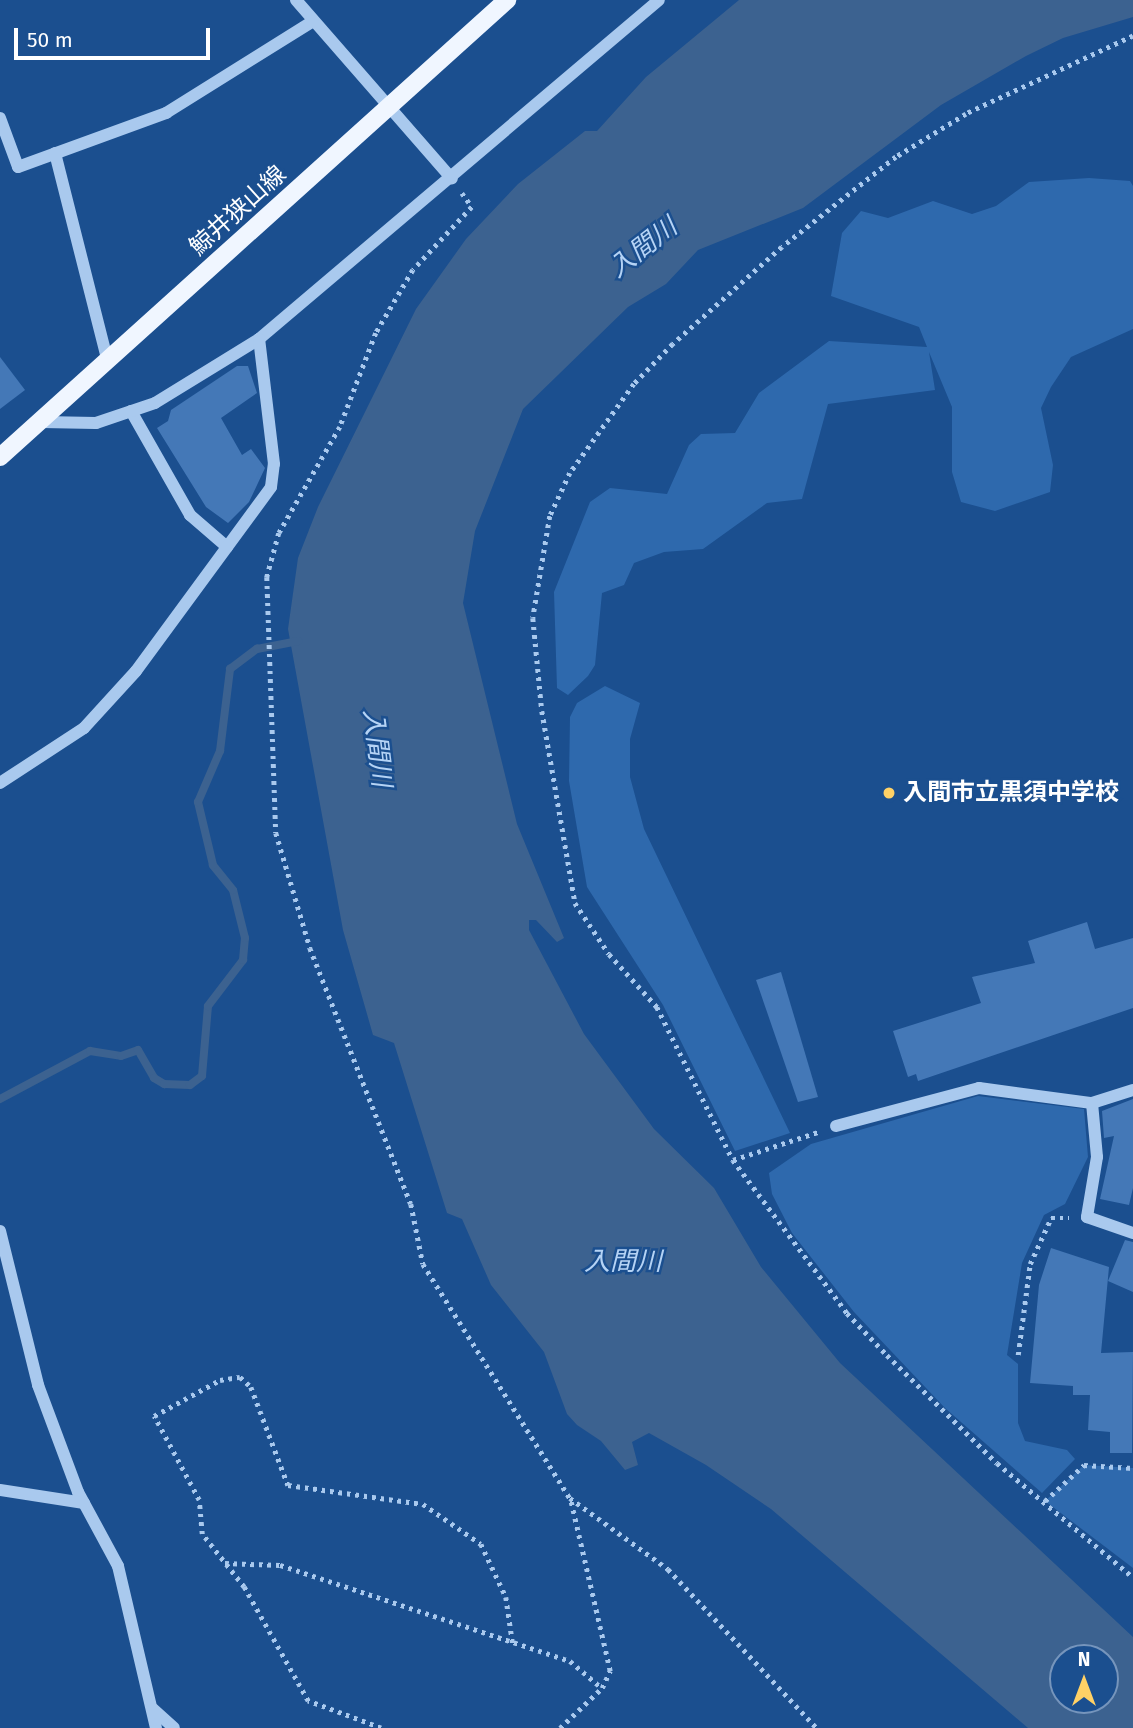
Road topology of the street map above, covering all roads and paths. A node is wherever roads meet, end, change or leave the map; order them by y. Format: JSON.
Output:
{"nodes":[{"id":1,"x":296,"y":0,"type":"edge"},
{"id":2,"x":507,"y":0,"type":"edge"},
{"id":3,"x":659,"y":0,"type":"edge"},
{"id":4,"x":313,"y":21,"type":"junction"},
{"id":5,"x":1133,"y":36,"type":"edge"},
{"id":6,"x":387,"y":109,"type":"junction"},
{"id":7,"x":0,"y":118,"type":"edge"},
{"id":8,"x":55,"y":153,"type":"junction"},
{"id":9,"x":452,"y":179,"type":"junction"},
{"id":10,"x":258,"y":339,"type":"junction"},
{"id":11,"x":108,"y":362,"type":"junction"},
{"id":12,"x":131,"y":411,"type":"junction"},
{"id":13,"x":42,"y":422,"type":"junction"},
{"id":14,"x":0,"y":457,"type":"edge"},
{"id":15,"x":227,"y":547,"type":"junction"},
{"id":16,"x":0,"y":783,"type":"edge"},
{"id":17,"x":1133,"y":1090,"type":"edge"},
{"id":18,"x":1092,"y":1103,"type":"junction"},
{"id":19,"x":836,"y":1126,"type":"joint"},
{"id":20,"x":733,"y":1160,"type":"junction"},
{"id":21,"x":1087,"y":1217,"type":"junction"},
{"id":22,"x":0,"y":1231,"type":"edge"},
{"id":23,"x":1133,"y":1233,"type":"edge"},
{"id":24,"x":1018,"y":1355,"type":"dead end"},
{"id":25,"x":1133,"y":1468,"type":"edge"},
{"id":26,"x":0,"y":1490,"type":"edge"},
{"id":27,"x":570,"y":1498,"type":"junction"},
{"id":28,"x":1045,"y":1501,"type":"junction"},
{"id":29,"x":84,"y":1503,"type":"junction"},
{"id":30,"x":224,"y":1563,"type":"junction"},
{"id":31,"x":1133,"y":1577,"type":"edge"},
{"id":32,"x":513,"y":1645,"type":"junction"},
{"id":33,"x":602,"y":1688,"type":"junction"},
{"id":34,"x":153,"y":1709,"type":"junction"},
{"id":35,"x":156,"y":1728,"type":"edge"},
{"id":36,"x":174,"y":1728,"type":"edge"},
{"id":37,"x":381,"y":1728,"type":"edge"},
{"id":38,"x":560,"y":1728,"type":"edge"},
{"id":39,"x":817,"y":1728,"type":"edge"}],
"edges":[{"from":1,"to":4,"type":"street"},
{"from":2,"to":6,"type":"main road","name":"鯨井狭山線"},
{"from":3,"to":9,"type":"street"},
{"from":4,"to":6,"type":"street"},
{"from":4,"to":8,"type":"street"},
{"from":5,"to":20,"type":"path"},
{"from":6,"to":9,"type":"street"},
{"from":6,"to":11,"type":"main road","name":"鯨井狭山線"},
{"from":7,"to":8,"type":"street"},
{"from":8,"to":11,"type":"street"},
{"from":9,"to":10,"type":"street"},
{"from":9,"to":27,"type":"path"},
{"from":10,"to":12,"type":"street"},
{"from":10,"to":15,"type":"street"},
{"from":11,"to":13,"type":"main road","name":"鯨井狭山線"},
{"from":12,"to":13,"type":"street"},
{"from":12,"to":15,"type":"street"},
{"from":13,"to":14,"type":"main road","name":"鯨井狭山線"},
{"from":15,"to":16,"type":"street"},
{"from":17,"to":18,"type":"street"},
{"from":18,"to":19,"type":"street"},
{"from":18,"to":21,"type":"street"},
{"from":19,"to":20,"type":"path"},
{"from":20,"to":28,"type":"path"},
{"from":21,"to":23,"type":"street"},
{"from":21,"to":24,"type":"path"},
{"from":22,"to":29,"type":"street"},
{"from":25,"to":28,"type":"path"},
{"from":26,"to":29,"type":"street"},
{"from":27,"to":33,"type":"path"},
{"from":27,"to":39,"type":"path"},
{"from":28,"to":31,"type":"path"},
{"from":29,"to":34,"type":"street"},
{"from":30,"to":32,"type":"path"},
{"from":30,"to":32,"type":"path"},
{"from":30,"to":37,"type":"path"},
{"from":32,"to":33,"type":"path"},
{"from":33,"to":38,"type":"path"},
{"from":34,"to":35,"type":"street"},
{"from":34,"to":36,"type":"street"}]}
